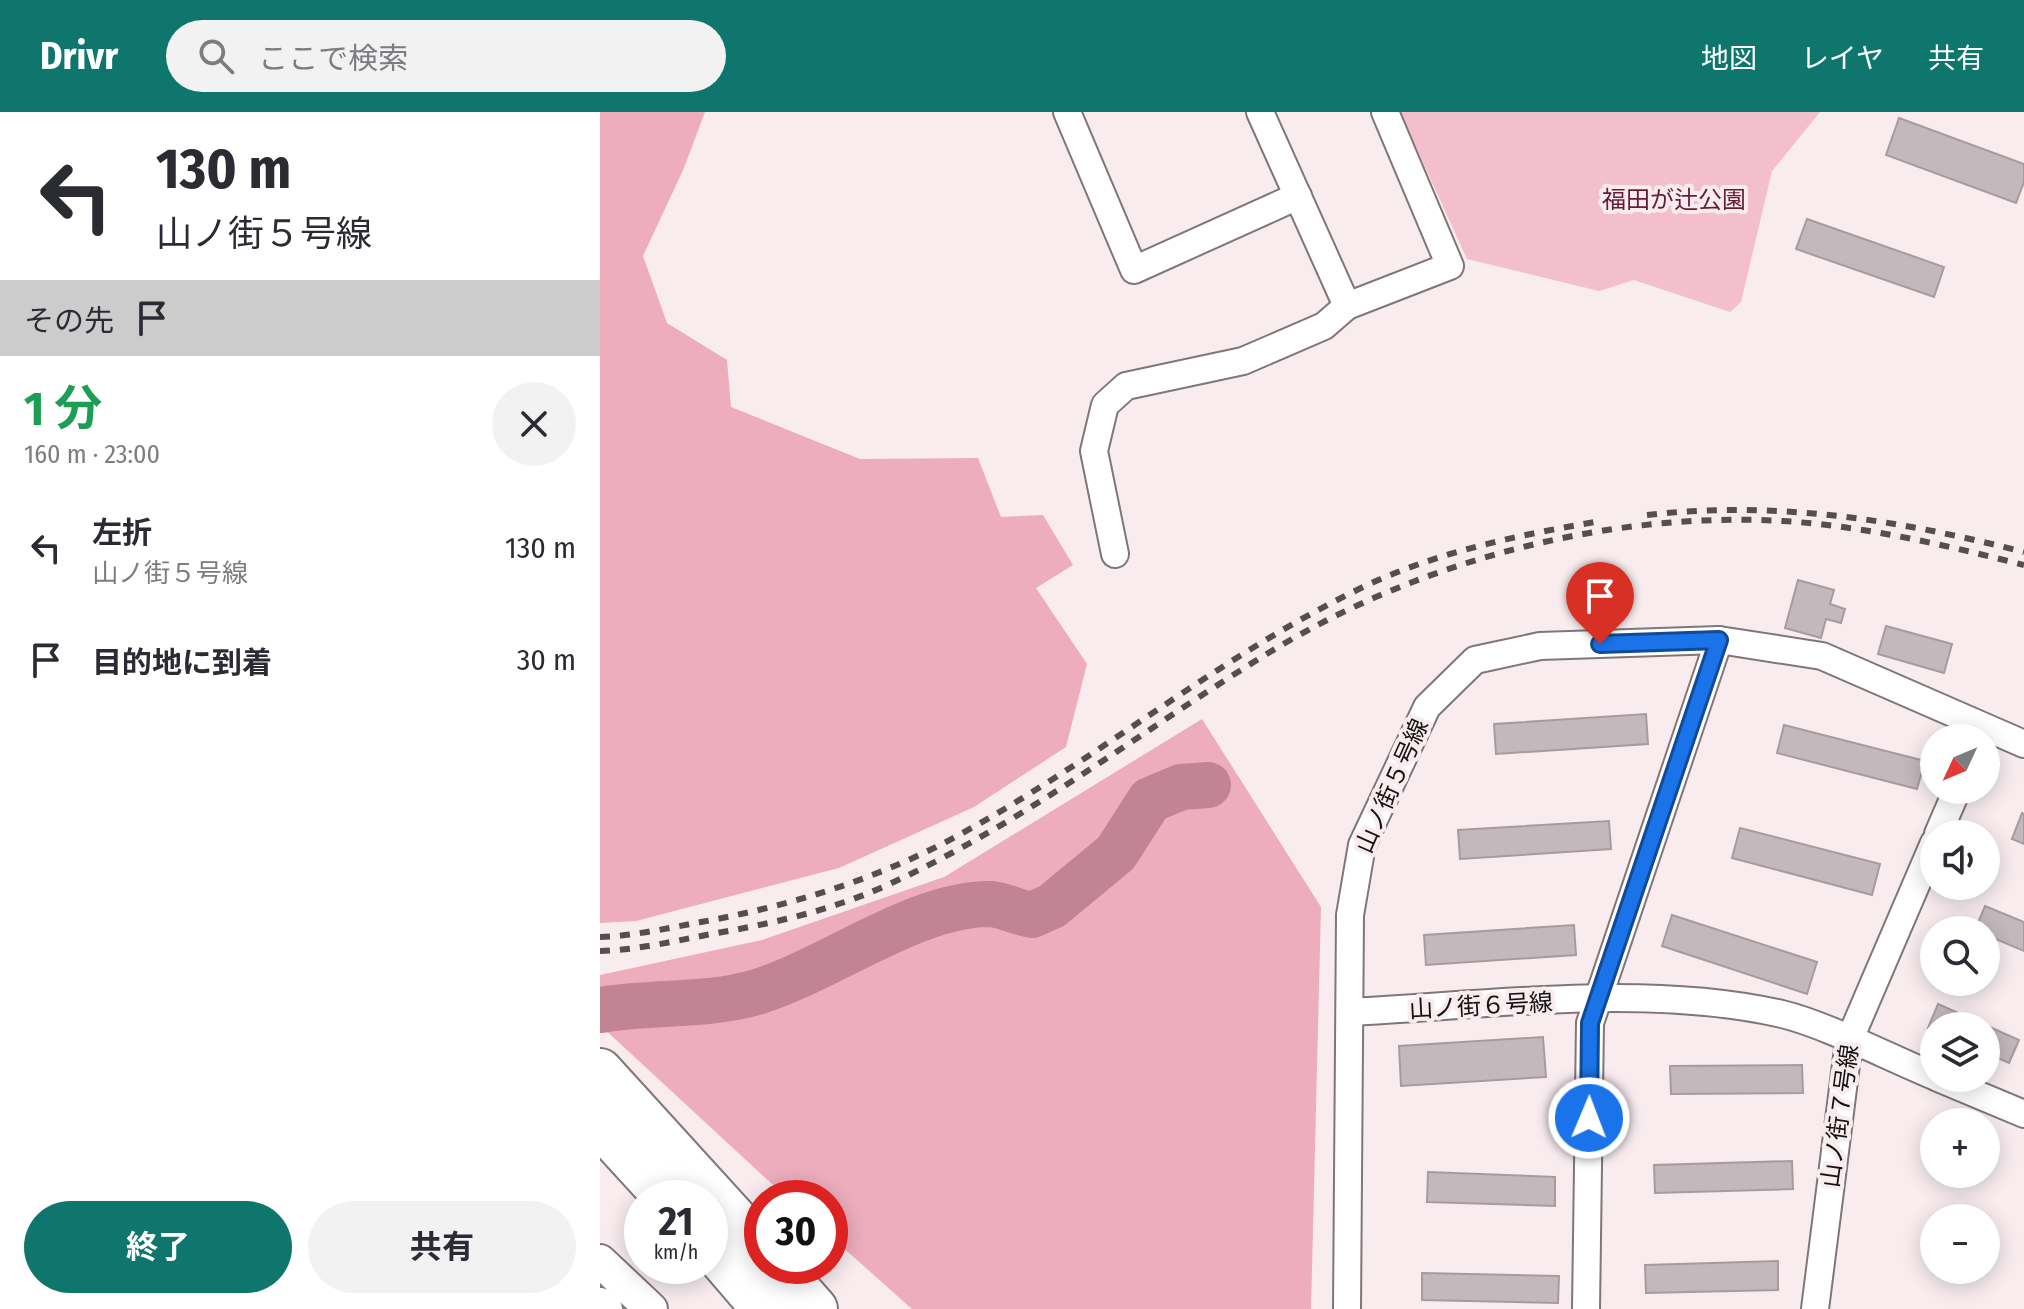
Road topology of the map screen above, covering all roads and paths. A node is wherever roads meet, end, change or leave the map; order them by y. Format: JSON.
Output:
{"nodes":[{"id":1,"x":1067,"y":112,"type":"edge"},
{"id":2,"x":1260,"y":112,"type":"edge"},
{"id":3,"x":1385,"y":112,"type":"edge"},
{"id":4,"x":1298,"y":196,"type":"junction"},
{"id":5,"x":1347,"y":306,"type":"junction"},
{"id":6,"x":1115,"y":554,"type":"dead end"},
{"id":7,"x":1719,"y":640,"type":"junction"},
{"id":8,"x":1963,"y":724,"type":"edge"},
{"id":9,"x":2000,"y":738,"type":"edge"},
{"id":10,"x":2024,"y":744,"type":"edge"},
{"id":11,"x":1920,"y":876,"type":"edge"},
{"id":12,"x":1597,"y":1000,"type":"junction"},
{"id":13,"x":1351,"y":1012,"type":"junction"},
{"id":14,"x":1849,"y":1041,"type":"junction"},
{"id":15,"x":1920,"y":1070,"type":"edge"},
{"id":16,"x":600,"y":1071,"type":"edge"},
{"id":17,"x":1972,"y":1092,"type":"edge"},
{"id":18,"x":2024,"y":1114,"type":"edge"},
{"id":19,"x":600,"y":1125,"type":"edge"},
{"id":20,"x":668,"y":1180,"type":"edge"},
{"id":21,"x":668,"y":1180,"type":"edge"},
{"id":22,"x":600,"y":1261,"type":"edge"},
{"id":23,"x":728,"y":1267,"type":"edge"},
{"id":24,"x":793,"y":1284,"type":"edge"},
{"id":25,"x":600,"y":1304,"type":"edge"},
{"id":26,"x":606,"y":1309,"type":"edge"},
{"id":27,"x":651,"y":1309,"type":"edge"},
{"id":28,"x":764,"y":1309,"type":"edge"},
{"id":29,"x":815,"y":1309,"type":"edge"},
{"id":30,"x":1347,"y":1309,"type":"edge"},
{"id":31,"x":1586,"y":1309,"type":"edge"},
{"id":32,"x":1815,"y":1309,"type":"edge"}],
"edges":[{"from":1,"to":4,"type":"street"},
{"from":2,"to":4,"type":"street"},
{"from":3,"to":5,"type":"street"},
{"from":4,"to":5,"type":"street"},
{"from":5,"to":6,"type":"street"},
{"from":7,"to":8,"type":"street","name":"山ノ街５号線"},
{"from":7,"to":12,"type":"street"},
{"from":7,"to":13,"type":"street","name":"山ノ街５号線"},
{"from":9,"to":10,"type":"street","name":"山ノ街５号線"},
{"from":11,"to":14,"type":"street","name":"山ノ街７号線"},
{"from":12,"to":13,"type":"street","name":"山ノ街６号線"},
{"from":12,"to":14,"type":"street","name":"山ノ街６号線"},
{"from":12,"to":31,"type":"street"},
{"from":13,"to":30,"type":"street","name":"山ノ街５号線"},
{"from":14,"to":15,"type":"street","name":"山ノ街６号線"},
{"from":14,"to":32,"type":"street","name":"山ノ街７号線"},
{"from":16,"to":20,"type":"highway"},
{"from":17,"to":18,"type":"street","name":"山ノ街６号線"},
{"from":19,"to":21,"type":"highway"},
{"from":22,"to":27,"type":"street"},
{"from":23,"to":28,"type":"highway"},
{"from":24,"to":29,"type":"highway"},
{"from":25,"to":26,"type":"street"}]}
